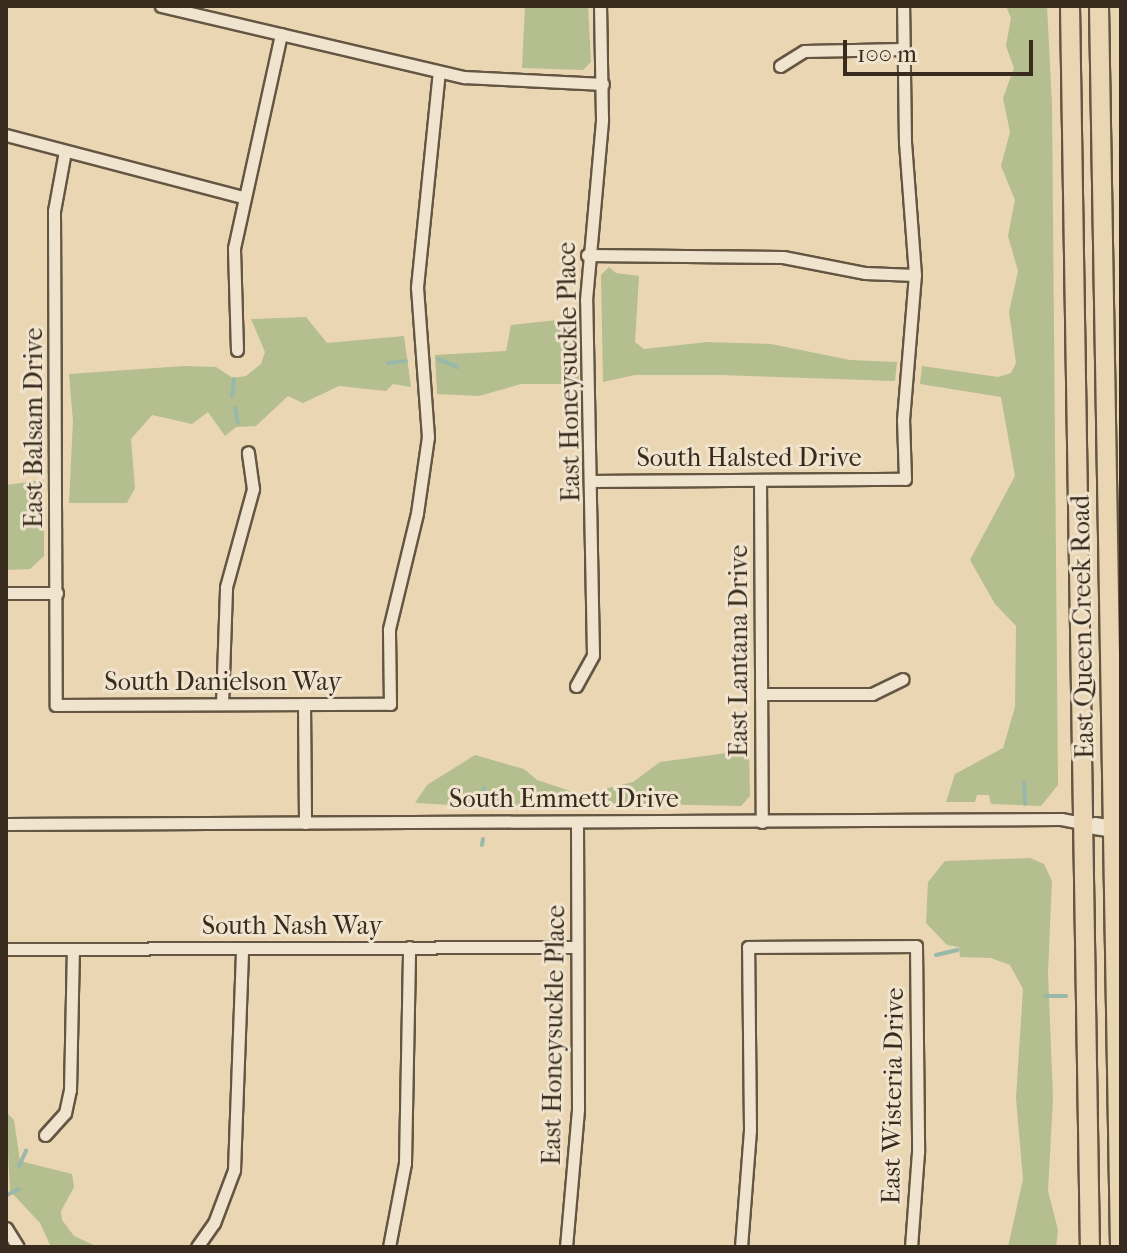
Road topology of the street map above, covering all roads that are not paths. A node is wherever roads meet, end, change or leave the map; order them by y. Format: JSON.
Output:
{"nodes":[{"id":1,"x":600,"y":6,"type":"edge"},
{"id":2,"x":903,"y":6,"type":"edge"},
{"id":3,"x":1070,"y":6,"type":"edge"},
{"id":4,"x":1099,"y":6,"type":"edge"},
{"id":5,"x":168,"y":7,"type":"edge"},
{"id":6,"x":281,"y":34,"type":"junction"},
{"id":7,"x":903,"y":49,"type":"junction"},
{"id":8,"x":780,"y":66,"type":"dead end"},
{"id":9,"x":439,"y":72,"type":"junction"},
{"id":10,"x":603,"y":84,"type":"junction"},
{"id":11,"x":6,"y":135,"type":"edge"},
{"id":12,"x":65,"y":151,"type":"junction"},
{"id":13,"x":243,"y":197,"type":"junction"},
{"id":14,"x":587,"y":255,"type":"junction"},
{"id":15,"x":915,"y":275,"type":"junction"},
{"id":16,"x":237,"y":350,"type":"dead end"},
{"id":17,"x":248,"y":452,"type":"dead end"},
{"id":18,"x":760,"y":480,"type":"junction"},
{"id":19,"x":592,"y":481,"type":"junction"},
{"id":20,"x":6,"y":593,"type":"edge"},
{"id":21,"x":57,"y":593,"type":"junction"},
{"id":22,"x":903,"y":679,"type":"dead end"},
{"id":23,"x":576,"y":686,"type":"dead end"},
{"id":24,"x":761,"y":694,"type":"junction"},
{"id":25,"x":222,"y":704,"type":"junction"},
{"id":26,"x":304,"y":704,"type":"junction"},
{"id":27,"x":56,"y":705,"type":"joint"},
{"id":28,"x":577,"y":822,"type":"junction"},
{"id":29,"x":762,"y":822,"type":"junction"},
{"id":30,"x":305,"y":823,"type":"junction"},
{"id":31,"x":6,"y":824,"type":"edge"},
{"id":32,"x":1103,"y":827,"type":"edge"},
{"id":33,"x":409,"y":947,"type":"junction"},
{"id":34,"x":577,"y":947,"type":"junction"},
{"id":35,"x":242,"y":948,"type":"junction"},
{"id":36,"x":6,"y":949,"type":"edge"},
{"id":37,"x":73,"y":949,"type":"junction"},
{"id":38,"x":45,"y":1135,"type":"dead end"},
{"id":39,"x":6,"y":1228,"type":"edge"},
{"id":40,"x":18,"y":1247,"type":"edge"},
{"id":41,"x":197,"y":1247,"type":"edge"},
{"id":42,"x":389,"y":1247,"type":"edge"},
{"id":43,"x":566,"y":1247,"type":"edge"},
{"id":44,"x":741,"y":1247,"type":"edge"},
{"id":45,"x":911,"y":1247,"type":"edge"},
{"id":46,"x":1090,"y":1247,"type":"edge"},
{"id":47,"x":1120,"y":1247,"type":"edge"}],
"edges":[{"from":1,"to":10,"type":"street","name":"East Honeysuckle Place"},
{"from":2,"to":7,"type":"street"},
{"from":3,"to":32,"type":"main road","name":"East Queen Creek Road"},
{"from":4,"to":32,"type":"main road","name":"East Queen Creek Road"},
{"from":5,"to":6,"type":"street"},
{"from":6,"to":9,"type":"street"},
{"from":6,"to":13,"type":"street"},
{"from":7,"to":8,"type":"street"},
{"from":7,"to":15,"type":"street"},
{"from":9,"to":10,"type":"street"},
{"from":9,"to":26,"type":"street","name":"South Danielson Way"},
{"from":10,"to":14,"type":"street","name":"East Honeysuckle Place"},
{"from":11,"to":12,"type":"street"},
{"from":12,"to":13,"type":"street"},
{"from":12,"to":21,"type":"street","name":"East Balsam Drive"},
{"from":13,"to":16,"type":"street"},
{"from":14,"to":15,"type":"street"},
{"from":14,"to":19,"type":"street","name":"East Honeysuckle Place"},
{"from":15,"to":18,"type":"street","name":"South Halsted Drive"},
{"from":17,"to":25,"type":"street"},
{"from":18,"to":19,"type":"street","name":"South Halsted Drive"},
{"from":18,"to":24,"type":"street","name":"East Lantana Drive"},
{"from":19,"to":23,"type":"street","name":"East Honeysuckle Place"},
{"from":20,"to":21,"type":"street"},
{"from":21,"to":27,"type":"street","name":"East Balsam Drive"},
{"from":22,"to":24,"type":"street"},
{"from":24,"to":29,"type":"street","name":"East Lantana Drive"},
{"from":25,"to":26,"type":"street","name":"South Danielson Way"},
{"from":25,"to":27,"type":"street","name":"South Danielson Way"},
{"from":26,"to":30,"type":"street"},
{"from":28,"to":29,"type":"street","name":"South Emmett Drive"},
{"from":28,"to":30,"type":"street","name":"South Emmett Drive"},
{"from":28,"to":34,"type":"street","name":"East Honeysuckle Place"},
{"from":29,"to":32,"type":"street","name":"South Emmett Drive"},
{"from":30,"to":31,"type":"street","name":"South Emmett Drive"},
{"from":32,"to":46,"type":"main road","name":"East Queen Creek Road"},
{"from":32,"to":47,"type":"main road","name":"East Queen Creek Road"},
{"from":33,"to":34,"type":"street","name":"South Nash Way"},
{"from":33,"to":35,"type":"street","name":"South Nash Way"},
{"from":33,"to":42,"type":"street"},
{"from":34,"to":43,"type":"street","name":"East Honeysuckle Place"},
{"from":35,"to":37,"type":"street","name":"South Nash Way"},
{"from":35,"to":41,"type":"street"},
{"from":36,"to":37,"type":"street","name":"South Nash Way"},
{"from":37,"to":38,"type":"street"},
{"from":39,"to":40,"type":"street"},
{"from":44,"to":45,"type":"street","name":"East Wisteria Drive"}]}
